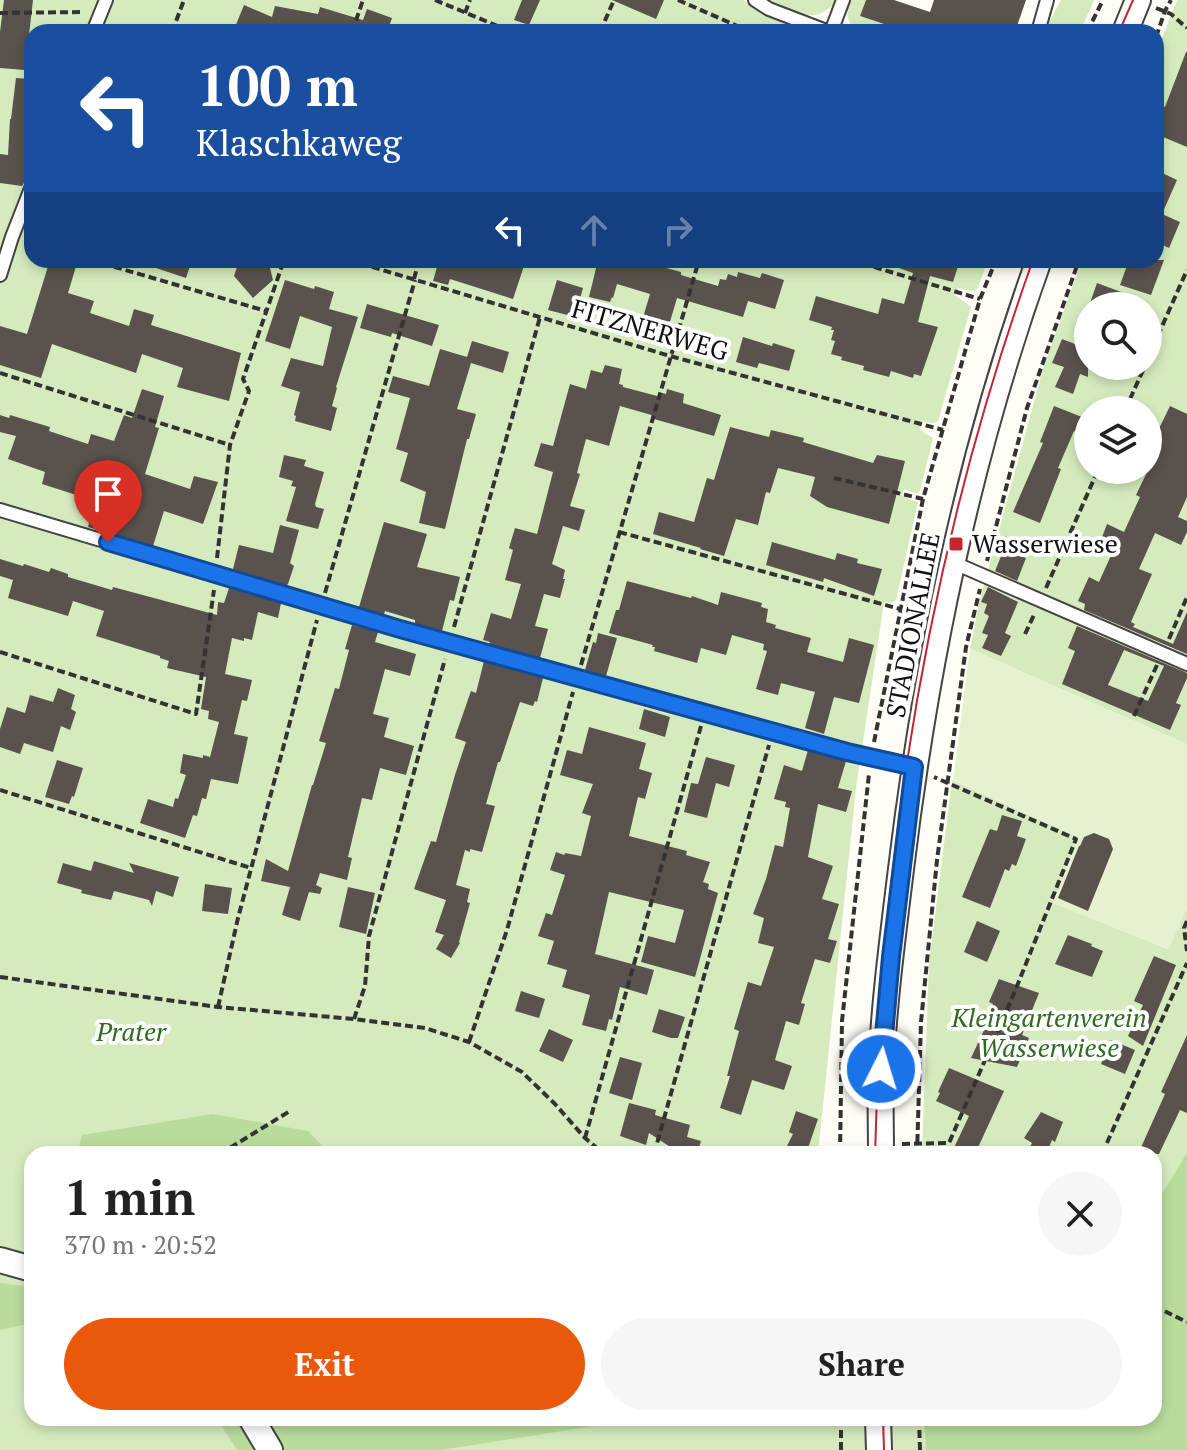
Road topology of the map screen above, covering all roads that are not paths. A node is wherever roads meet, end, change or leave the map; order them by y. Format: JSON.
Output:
{"nodes":[{"id":1,"x":755,"y":0,"type":"edge"},
{"id":2,"x":843,"y":0,"type":"edge"},
{"id":3,"x":1047,"y":0,"type":"edge"},
{"id":4,"x":1137,"y":0,"type":"edge"},
{"id":5,"x":809,"y":24,"type":"edge"},
{"id":6,"x":833,"y":24,"type":"edge"},
{"id":7,"x":1040,"y":24,"type":"edge"},
{"id":8,"x":1128,"y":24,"type":"edge"},
{"id":9,"x":24,"y":206,"type":"edge"},
{"id":10,"x":1036,"y":268,"type":"edge"},
{"id":11,"x":0,"y":275,"type":"edge"},
{"id":12,"x":0,"y":510,"type":"edge"},
{"id":13,"x":952,"y":562,"type":"junction"},
{"id":14,"x":1187,"y":664,"type":"edge"},
{"id":15,"x":914,"y":767,"type":"junction"},
{"id":16,"x":881,"y":1146,"type":"edge"},
{"id":17,"x":0,"y":1260,"type":"edge"},
{"id":18,"x":24,"y":1267,"type":"edge"},
{"id":19,"x":256,"y":1426,"type":"edge"},
{"id":20,"x":878,"y":1426,"type":"edge"},
{"id":21,"x":270,"y":1450,"type":"edge"},
{"id":22,"x":879,"y":1450,"type":"edge"}],
"edges":[{"from":1,"to":5,"type":"lane"},
{"from":2,"to":6,"type":"lane"},
{"from":3,"to":7,"type":"lane"},
{"from":4,"to":8,"type":"street"},
{"from":9,"to":11,"type":"lane"},
{"from":10,"to":13,"type":"street","name":"STADIONALLEE"},
{"from":12,"to":15,"type":"lane"},
{"from":13,"to":14,"type":"lane"},
{"from":13,"to":15,"type":"street","name":"STADIONALLEE"},
{"from":15,"to":16,"type":"street","name":"STADIONALLEE"},
{"from":17,"to":18,"type":"street"},
{"from":19,"to":21,"type":"street"},
{"from":20,"to":22,"type":"street"}]}
